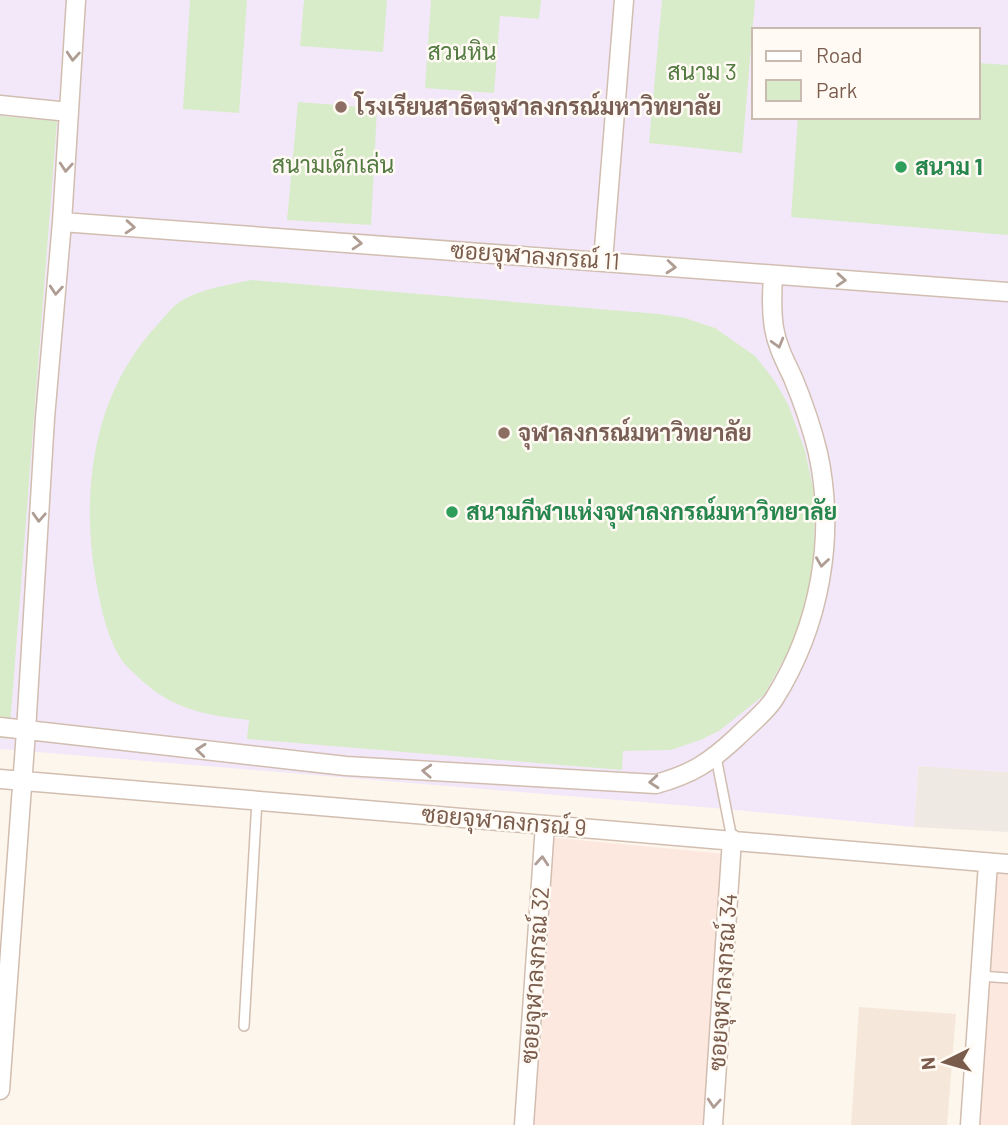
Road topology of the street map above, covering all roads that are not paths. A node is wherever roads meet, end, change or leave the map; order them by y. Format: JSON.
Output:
{"nodes":[{"id":1,"x":76,"y":0,"type":"edge"},
{"id":2,"x":624,"y":0,"type":"edge"},
{"id":3,"x":0,"y":106,"type":"edge"},
{"id":4,"x":69,"y":112,"type":"junction"},
{"id":5,"x":62,"y":222,"type":"junction"},
{"id":6,"x":603,"y":261,"type":"junction"},
{"id":7,"x":773,"y":275,"type":"junction"},
{"id":8,"x":1008,"y":292,"type":"edge"},
{"id":9,"x":0,"y":727,"type":"edge"},
{"id":10,"x":26,"y":730,"type":"junction"},
{"id":11,"x":716,"y":757,"type":"junction"},
{"id":12,"x":0,"y":779,"type":"edge"},
{"id":13,"x":22,"y":781,"type":"junction"},
{"id":14,"x":257,"y":800,"type":"junction"},
{"id":15,"x":545,"y":825,"type":"junction"},
{"id":16,"x":732,"y":839,"type":"junction"},
{"id":17,"x":988,"y":863,"type":"junction"},
{"id":18,"x":1008,"y":864,"type":"edge"},
{"id":19,"x":980,"y":976,"type":"junction"},
{"id":20,"x":1008,"y":978,"type":"edge"},
{"id":21,"x":244,"y":1026,"type":"dead end"},
{"id":22,"x":0,"y":1090,"type":"edge"},
{"id":23,"x":524,"y":1125,"type":"edge"},
{"id":24,"x":713,"y":1125,"type":"edge"},
{"id":25,"x":970,"y":1125,"type":"edge"}],
"edges":[{"from":1,"to":4,"type":"street","one_way":true},
{"from":2,"to":6,"type":"street"},
{"from":3,"to":4,"type":"street"},
{"from":4,"to":5,"type":"street","one_way":true},
{"from":5,"to":6,"type":"street","name":"ซอยจุฬาลงกรณ์ 11","one_way":true},
{"from":5,"to":10,"type":"street","one_way":true},
{"from":6,"to":7,"type":"street","name":"ซอยจุฬาลงกรณ์ 11","one_way":true},
{"from":7,"to":8,"type":"street","name":"ซอยจุฬาลงกรณ์ 11","one_way":true},
{"from":7,"to":11,"type":"street","one_way":true},
{"from":9,"to":10,"type":"street"},
{"from":11,"to":10,"type":"street","one_way":true},
{"from":10,"to":13,"type":"street"},
{"from":11,"to":16,"type":"lane"},
{"from":12,"to":13,"type":"street","name":"ซอยจุฬาลงกรณ์ 9"},
{"from":13,"to":14,"type":"street","name":"ซอยจุฬาลงกรณ์ 9"},
{"from":13,"to":22,"type":"street"},
{"from":14,"to":15,"type":"street","name":"ซอยจุฬาลงกรณ์ 9"},
{"from":14,"to":21,"type":"lane"},
{"from":15,"to":16,"type":"street","name":"ซอยจุฬาลงกรณ์ 9"},
{"from":23,"to":15,"type":"street","name":"ซอยจุฬาลงกรณ์ 32","one_way":true},
{"from":16,"to":17,"type":"street","name":"ซอยจุฬาลงกรณ์ 9"},
{"from":16,"to":24,"type":"street","name":"ซอยจุฬาลงกรณ์ 34","one_way":true},
{"from":17,"to":18,"type":"street","name":"ซอยจุฬาลงกรณ์ 9"},
{"from":17,"to":19,"type":"street"},
{"from":19,"to":20,"type":"lane"},
{"from":19,"to":25,"type":"street"}]}
